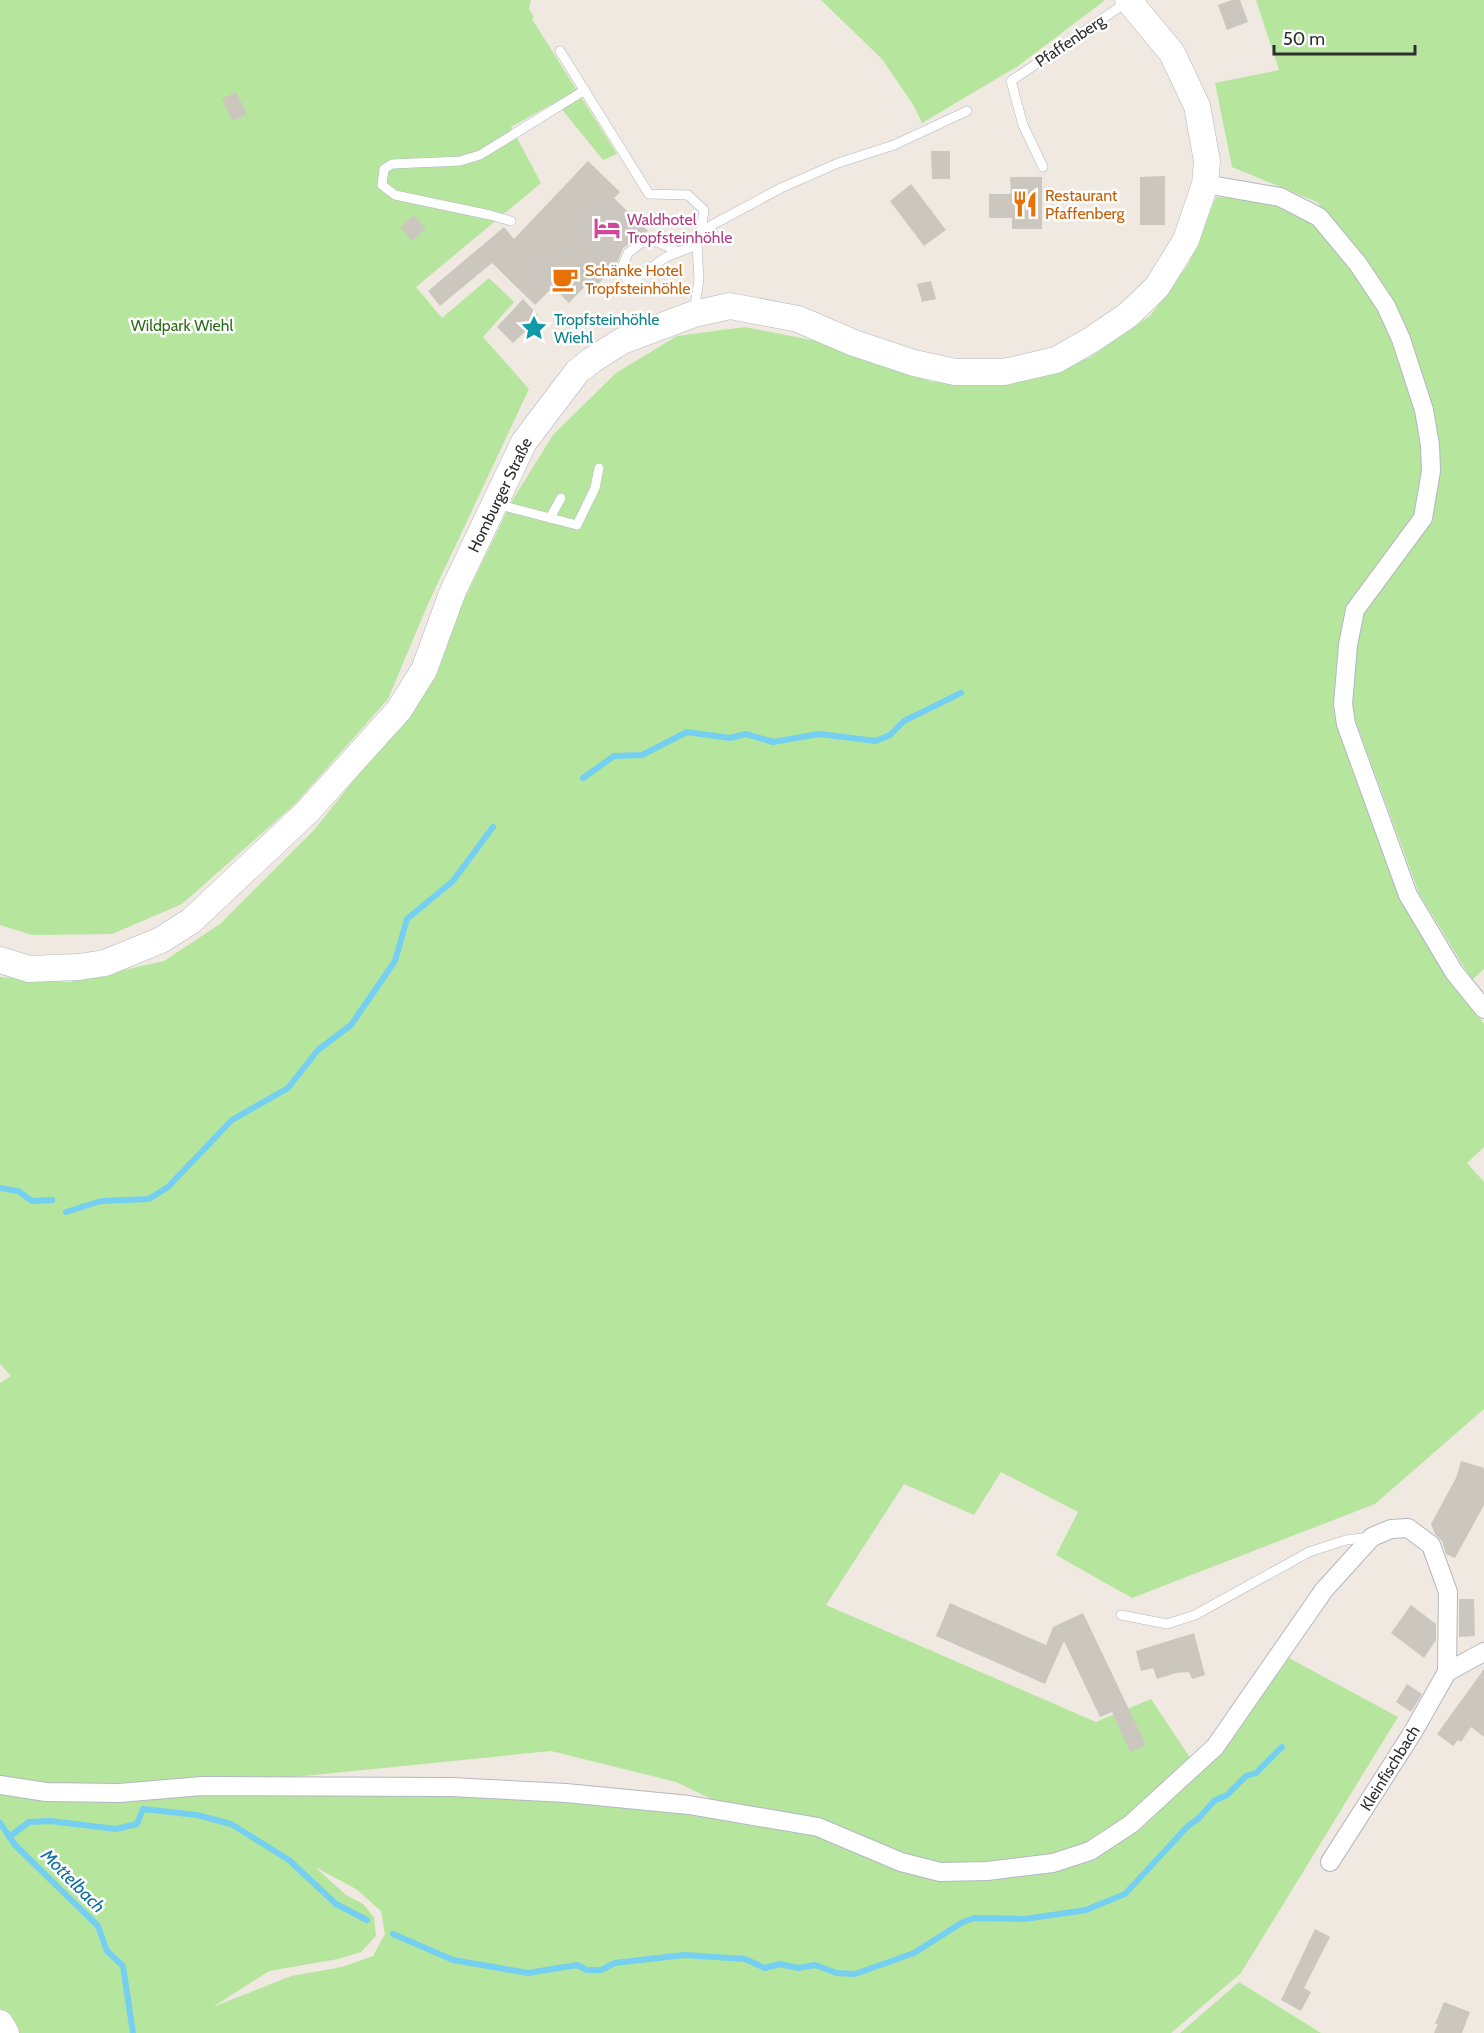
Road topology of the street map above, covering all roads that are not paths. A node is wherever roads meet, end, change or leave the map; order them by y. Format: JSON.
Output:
{"nodes":[{"id":1,"x":1129,"y":0,"type":"edge"},
{"id":2,"x":560,"y":51,"type":"dead end"},
{"id":3,"x":585,"y":90,"type":"junction"},
{"id":4,"x":967,"y":111,"type":"dead end"},
{"id":5,"x":1043,"y":168,"type":"dead end"},
{"id":6,"x":1204,"y":184,"type":"junction"},
{"id":7,"x":511,"y":221,"type":"dead end"},
{"id":8,"x":701,"y":231,"type":"junction"},
{"id":9,"x":697,"y":246,"type":"junction"},
{"id":10,"x":678,"y":252,"type":"junction"},
{"id":11,"x":694,"y":314,"type":"junction"},
{"id":12,"x":600,"y":468,"type":"dead end"},
{"id":13,"x":561,"y":498,"type":"dead end"},
{"id":14,"x":494,"y":504,"type":"junction"},
{"id":15,"x":550,"y":518,"type":"junction"},
{"id":16,"x":0,"y":960,"type":"edge"},
{"id":17,"x":1484,"y":1009,"type":"edge"},
{"id":18,"x":1372,"y":1537,"type":"junction"},
{"id":19,"x":1121,"y":1615,"type":"dead end"},
{"id":20,"x":1484,"y":1653,"type":"edge"},
{"id":21,"x":1447,"y":1672,"type":"junction"},
{"id":22,"x":0,"y":1785,"type":"edge"},
{"id":23,"x":1330,"y":1862,"type":"dead end"},
{"id":24,"x":0,"y":2023,"type":"edge"},
{"id":25,"x":6,"y":2033,"type":"edge"}],
"edges":[{"from":1,"to":5,"type":"lane","name":"Pfaffenberg"},
{"from":1,"to":6,"type":"main road","name":"Homburger Straße"},
{"from":2,"to":3,"type":"lane"},
{"from":3,"to":7,"type":"lane"},
{"from":3,"to":8,"type":"lane"},
{"from":4,"to":8,"type":"lane"},
{"from":6,"to":11,"type":"main road","name":"Homburger Straße"},
{"from":6,"to":17,"type":"street"},
{"from":8,"to":9,"type":"lane"},
{"from":9,"to":10,"type":"lane"},
{"from":9,"to":11,"type":"lane"},
{"from":10,"to":10,"type":"lane"},
{"from":11,"to":14,"type":"main road","name":"Homburger Straße"},
{"from":12,"to":15,"type":"lane"},
{"from":13,"to":15,"type":"lane"},
{"from":14,"to":15,"type":"lane"},
{"from":14,"to":16,"type":"main road","name":"Homburger Straße"},
{"from":18,"to":19,"type":"lane"},
{"from":18,"to":21,"type":"street","name":"Kleinfischbach"},
{"from":18,"to":22,"type":"street"},
{"from":20,"to":21,"type":"street"},
{"from":21,"to":23,"type":"street","name":"Kleinfischbach"},
{"from":24,"to":25,"type":"main road"}]}
